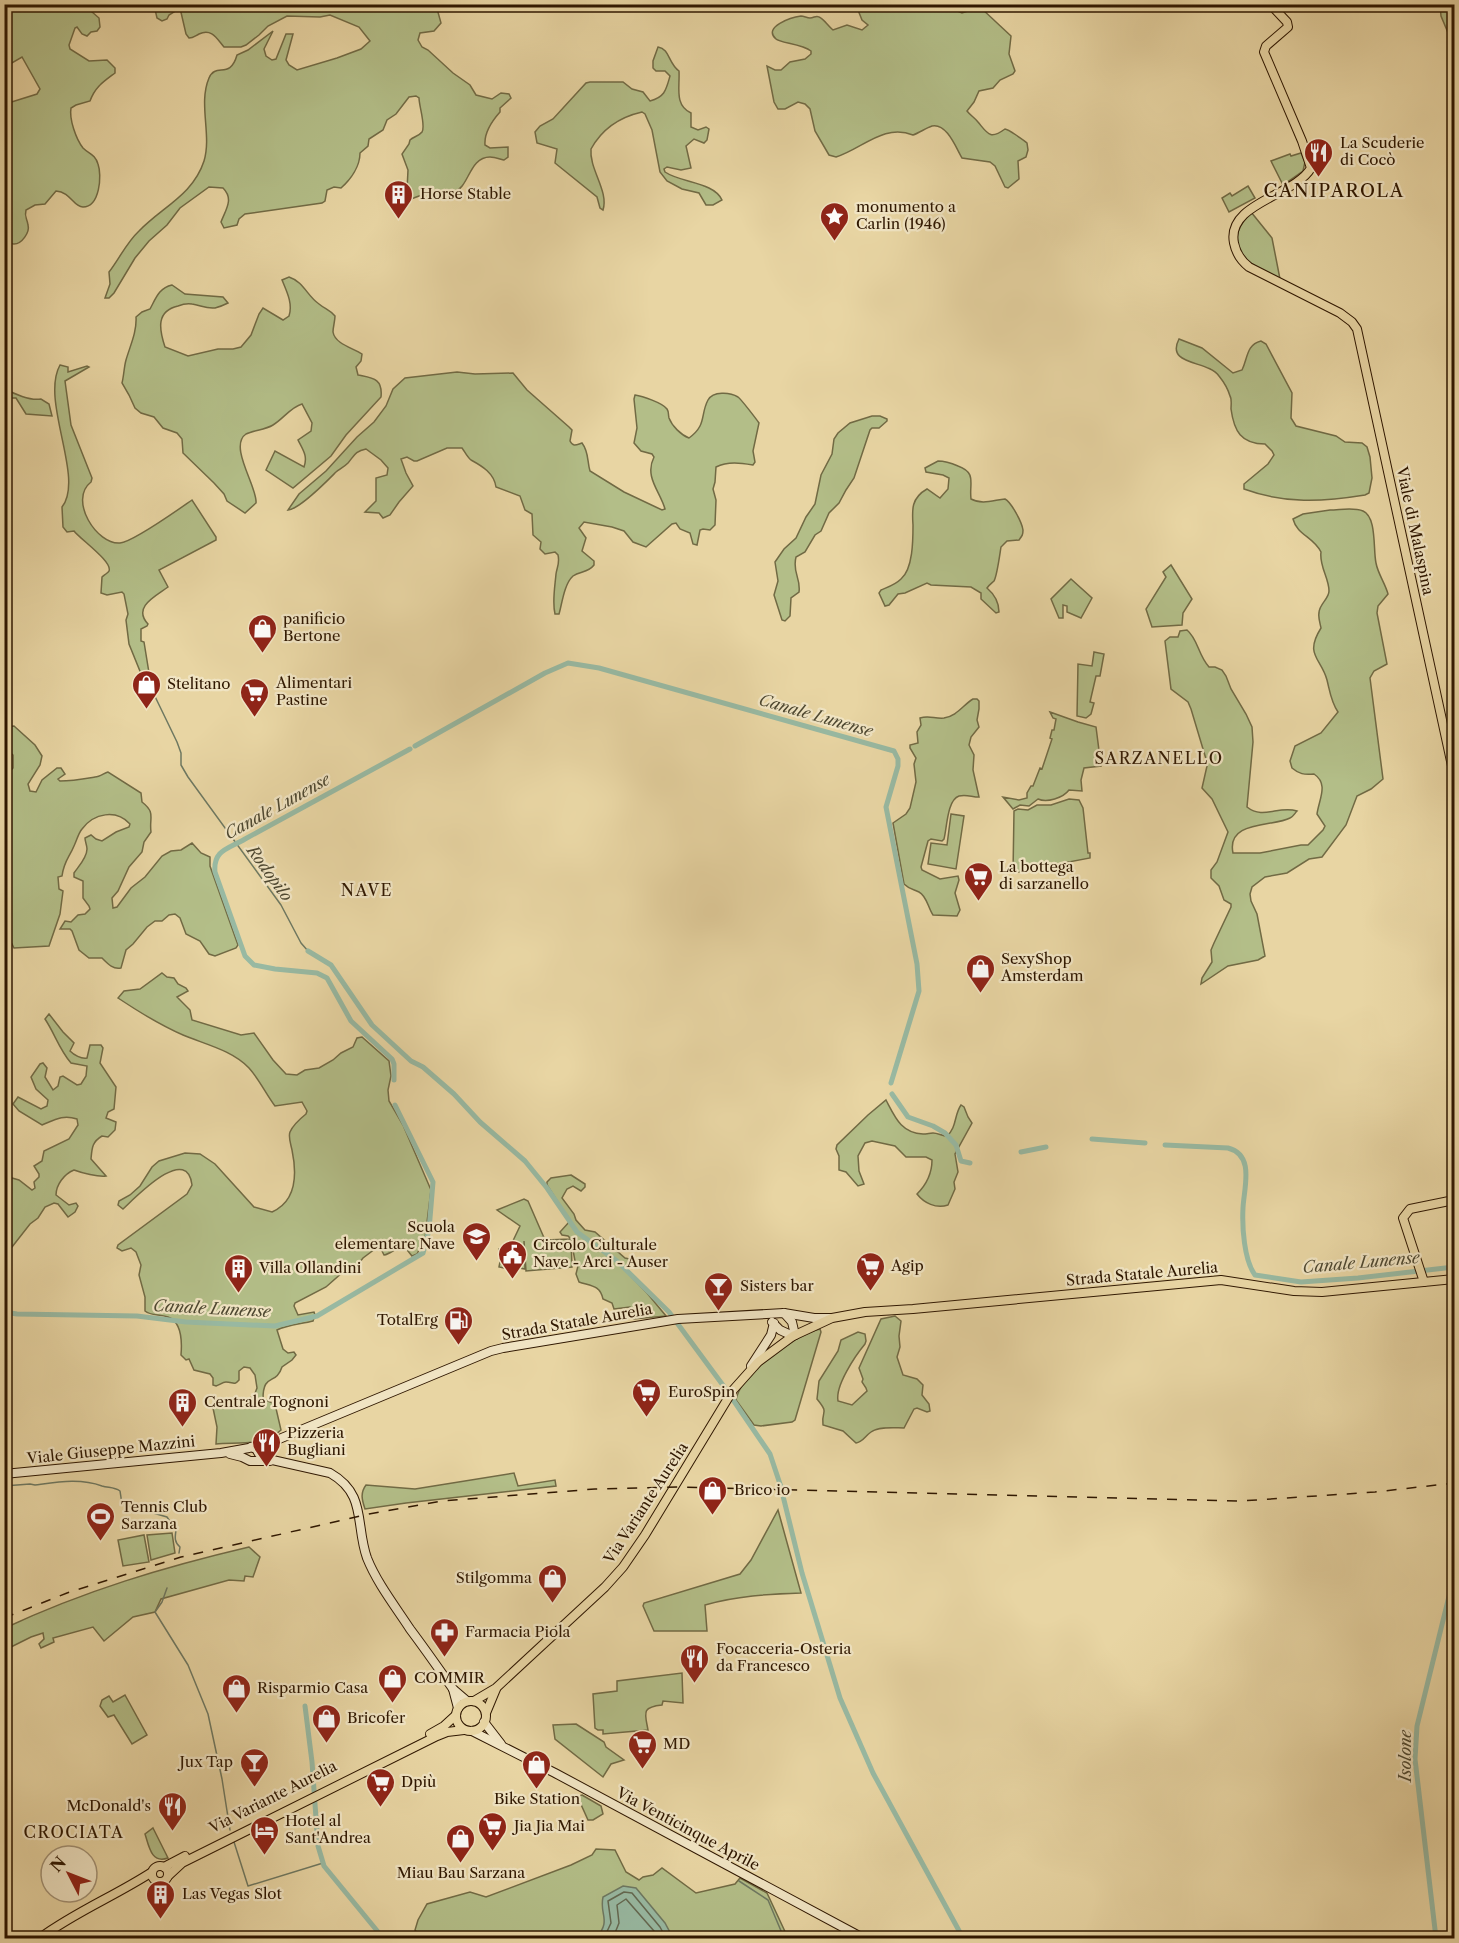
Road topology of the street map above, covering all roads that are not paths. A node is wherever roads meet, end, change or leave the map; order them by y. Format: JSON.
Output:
{"nodes":[{"id":1,"x":1270,"y":4,"type":"edge"},
{"id":2,"x":1455,"y":775,"type":"edge"},
{"id":3,"x":1455,"y":1200,"type":"edge"},
{"id":4,"x":1422,"y":1274,"type":"junction"},
{"id":5,"x":1455,"y":1279,"type":"edge"},
{"id":6,"x":784,"y":1313,"type":"junction"},
{"id":7,"x":760,"y":1315,"type":"junction"},
{"id":8,"x":832,"y":1318,"type":"junction"},
{"id":9,"x":774,"y":1323,"type":"junction"},
{"id":10,"x":810,"y":1327,"type":"joint"},
{"id":11,"x":794,"y":1336,"type":"junction"},
{"id":12,"x":745,"y":1376,"type":"junction"},
{"id":13,"x":270,"y":1443,"type":"junction"},
{"id":14,"x":251,"y":1448,"type":"junction"},
{"id":15,"x":221,"y":1453,"type":"junction"},
{"id":16,"x":253,"y":1458,"type":"junction"},
{"id":17,"x":268,"y":1459,"type":"junction"},
{"id":18,"x":277,"y":1462,"type":"junction"},
{"id":19,"x":4,"y":1474,"type":"edge"},
{"id":20,"x":496,"y":1688,"type":"junction"},
{"id":21,"x":453,"y":1689,"type":"junction"},
{"id":22,"x":471,"y":1701,"type":"junction"},
{"id":23,"x":457,"y":1711,"type":"junction"},
{"id":24,"x":485,"y":1718,"type":"junction"},
{"id":25,"x":468,"y":1730,"type":"junction"},
{"id":26,"x":501,"y":1744,"type":"junction"},
{"id":27,"x":323,"y":1790,"type":"junction"},
{"id":28,"x":308,"y":1797,"type":"junction"},
{"id":29,"x":164,"y":1867,"type":"junction"},
{"id":30,"x":153,"y":1876,"type":"junction"},
{"id":31,"x":168,"y":1876,"type":"junction"},
{"id":32,"x":40,"y":1938,"type":"edge"},
{"id":33,"x":863,"y":1938,"type":"edge"}],
"edges":[{"from":1,"to":2,"type":"main road","name":"Viale di Malaspina"},
{"from":3,"to":4,"type":"main road"},
{"from":4,"to":5,"type":"main road","name":"Strada Statale Aurelia"},
{"from":4,"to":8,"type":"main road","name":"Strada Statale Aurelia"},
{"from":6,"to":7,"type":"main road","name":"Strada Statale Aurelia"},
{"from":6,"to":8,"type":"main road","name":"Strada Statale Aurelia"},
{"from":6,"to":11,"type":"main road"},
{"from":7,"to":9,"type":"main road"},
{"from":7,"to":13,"type":"main road","name":"Strada Statale Aurelia"},
{"from":8,"to":10,"type":"main road","name":"Strada Statale Aurelia"},
{"from":9,"to":11,"type":"main road"},
{"from":9,"to":12,"type":"main road"},
{"from":10,"to":11,"type":"main road","name":"Via Variante Aurelia"},
{"from":11,"to":12,"type":"main road","name":"Via Variante Aurelia"},
{"from":12,"to":20,"type":"main road","name":"Via Variante Aurelia"},
{"from":13,"to":14,"type":"main road","name":"Strada Statale Aurelia"},
{"from":13,"to":16,"type":"main road"},
{"from":13,"to":17,"type":"main road"},
{"from":14,"to":15,"type":"main road","name":"Viale Giuseppe Mazzini"},
{"from":14,"to":16,"type":"main road"},
{"from":14,"to":16,"type":"main road"},
{"from":15,"to":16,"type":"main road","name":"Viale Giuseppe Mazzini"},
{"from":15,"to":19,"type":"main road","name":"Viale Giuseppe Mazzini"},
{"from":16,"to":17,"type":"main road"},
{"from":16,"to":18,"type":"main road"},
{"from":17,"to":18,"type":"main road"},
{"from":18,"to":21,"type":"main road"},
{"from":20,"to":22,"type":"main road","name":"Via Variante Aurelia"},
{"from":20,"to":24,"type":"main road","name":"Via Variante Aurelia"},
{"from":21,"to":22,"type":"main road"},
{"from":21,"to":23,"type":"main road"},
{"from":22,"to":23,"type":"main road"},
{"from":22,"to":24,"type":"main road"},
{"from":23,"to":25,"type":"main road"},
{"from":23,"to":27,"type":"main road","name":"Via Variante Aurelia"},
{"from":24,"to":25,"type":"main road"},
{"from":24,"to":26,"type":"main road","name":"Via Venticinque Aprile"},
{"from":25,"to":26,"type":"main road","name":"Via Venticinque Aprile"},
{"from":25,"to":27,"type":"main road","name":"Via Variante Aurelia"},
{"from":26,"to":33,"type":"main road","name":"Via Venticinque Aprile"},
{"from":27,"to":28,"type":"main road","name":"Via Variante Aurelia"},
{"from":28,"to":29,"type":"main road","name":"Via Variante Aurelia"},
{"from":28,"to":31,"type":"main road","name":"Via Variante Aurelia"},
{"from":29,"to":30,"type":"main road","name":"Via Variante Aurelia"},
{"from":29,"to":31,"type":"main road"},
{"from":30,"to":31,"type":"main road","name":"Via Variante Aurelia"},
{"from":30,"to":32,"type":"main road","name":"Via Variante Aurelia"}]}
